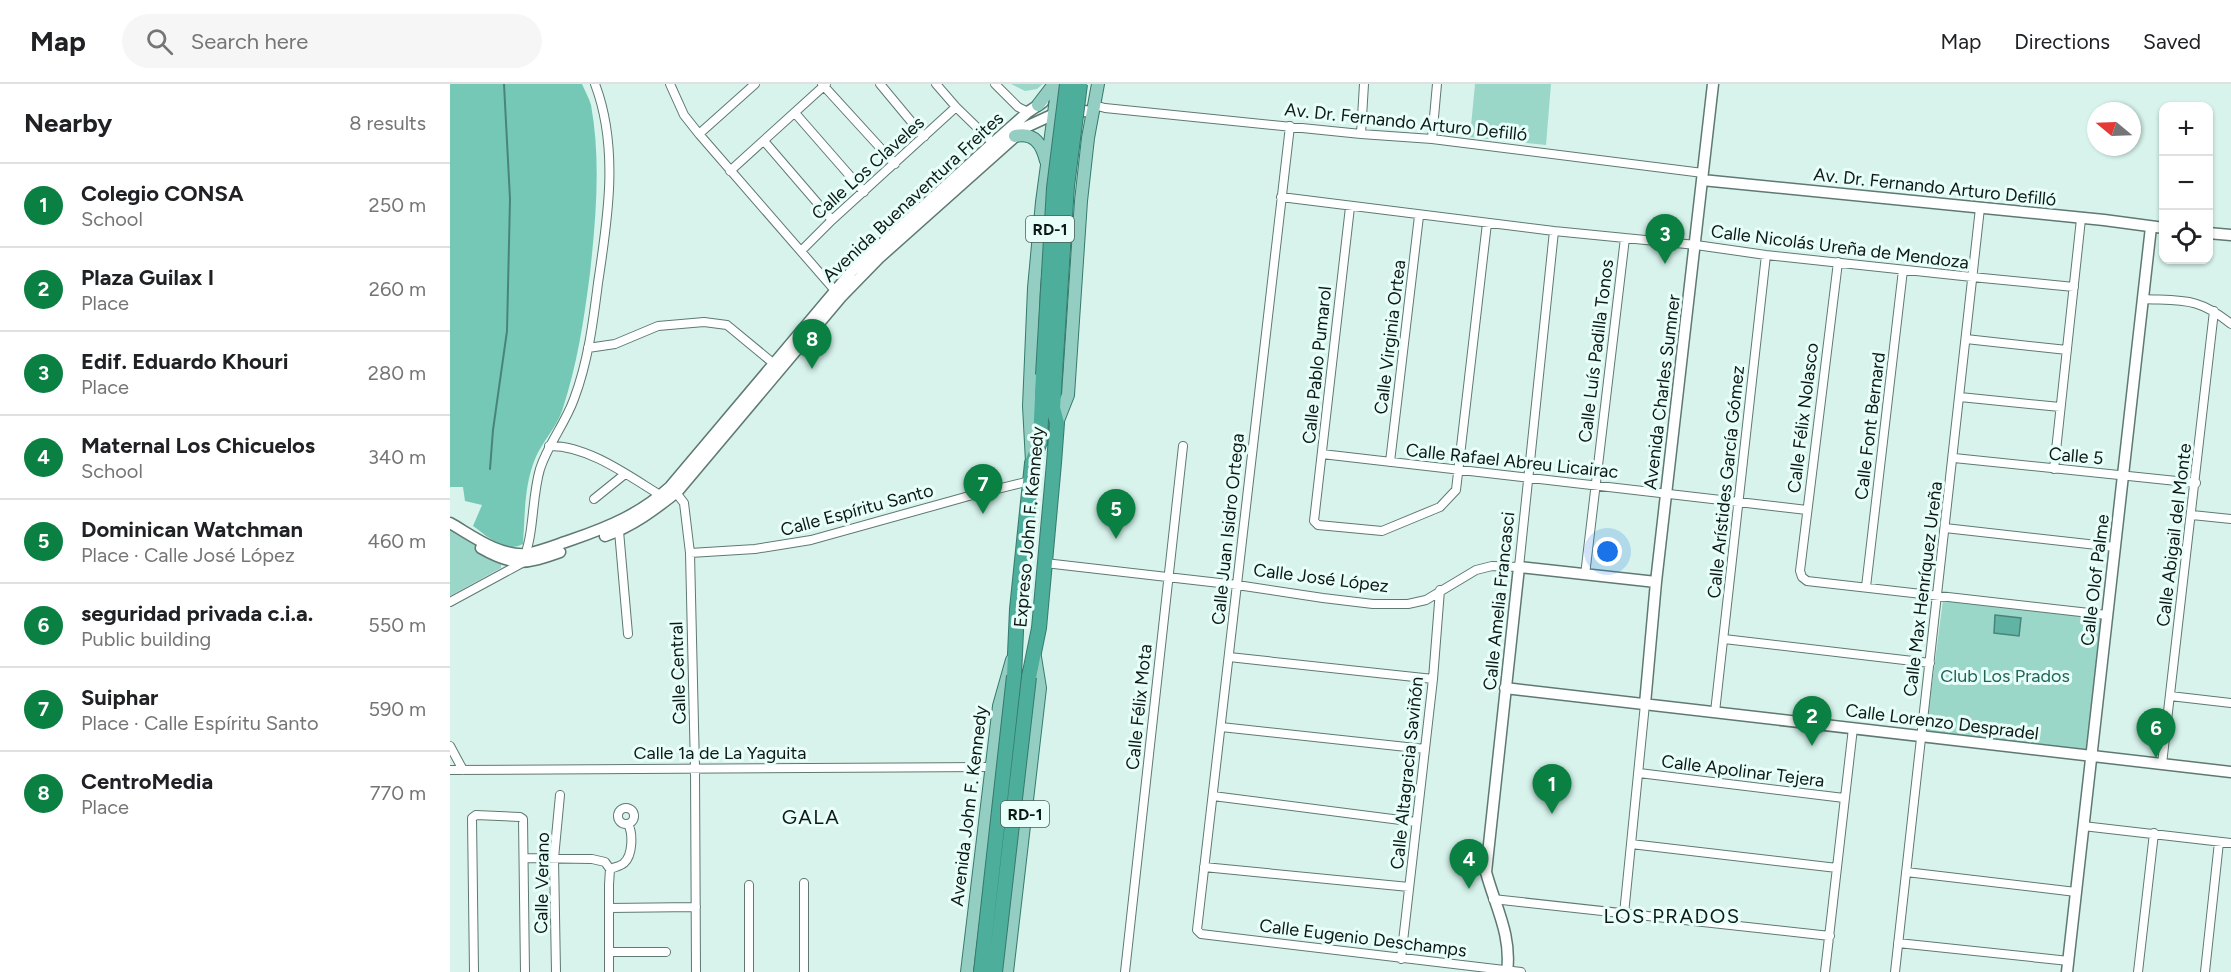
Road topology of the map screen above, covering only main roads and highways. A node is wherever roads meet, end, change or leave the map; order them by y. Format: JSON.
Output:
{"nodes":[{"id":1,"x":1066,"y":84,"type":"edge"},
{"id":2,"x":1080,"y":84,"type":"edge"},
{"id":3,"x":1091,"y":84,"type":"edge"},
{"id":4,"x":1098,"y":84,"type":"edge"},
{"id":5,"x":1056,"y":88,"type":"edge"},
{"id":6,"x":1033,"y":108,"type":"road end"},
{"id":7,"x":1051,"y":135,"type":"junction"},
{"id":8,"x":1015,"y":136,"type":"road end"},
{"id":9,"x":1088,"y":138,"type":"junction"},
{"id":10,"x":1047,"y":165,"type":"junction"},
{"id":11,"x":1049,"y":374,"type":"junction"},
{"id":12,"x":1057,"y":423,"type":"junction"},
{"id":13,"x":1032,"y":463,"type":"junction"},
{"id":14,"x":1017,"y":647,"type":"junction"},
{"id":15,"x":1035,"y":657,"type":"junction"},
{"id":16,"x":971,"y":941,"type":"junction"},
{"id":17,"x":1010,"y":943,"type":"junction"},
{"id":18,"x":967,"y":972,"type":"edge"},
{"id":19,"x":981,"y":972,"type":"edge"},
{"id":20,"x":995,"y":972,"type":"edge"},
{"id":21,"x":1007,"y":972,"type":"edge"}],
"edges":[{"from":1,"to":3,"type":"main road"},
{"from":1,"to":11,"type":"highway","name":"Expreso John F. Kennedy","number":"RD-1","bridge":true},
{"from":2,"to":11,"type":"highway","name":"Expreso John F. Kennedy","number":"RD-1","bridge":true},
{"from":4,"to":9,"type":"main road","number":"RD-1"},
{"from":5,"to":6,"type":"main road"},
{"from":5,"to":7,"type":"main road","number":"RD-1"},
{"from":7,"to":9,"type":"main road"},
{"from":7,"to":10,"type":"main road","number":"RD-1"},
{"from":8,"to":10,"type":"main road"},
{"from":9,"to":12,"type":"main road","number":"RD-1"},
{"from":10,"to":13,"type":"main road","number":"RD-1"},
{"from":11,"to":12,"type":"highway","name":"Expreso John F. Kennedy","number":"RD-1"},
{"from":11,"to":13,"type":"highway","name":"Expreso John F. Kennedy","number":"RD-1"},
{"from":12,"to":15,"type":"highway","name":"Expreso John F. Kennedy","number":"RD-1"},
{"from":13,"to":14,"type":"highway","name":"Expreso John F. Kennedy","number":"RD-1"},
{"from":14,"to":16,"type":"main road","name":"Avenida John F. Kennedy"},
{"from":14,"to":19,"type":"highway","name":"Expreso John F. Kennedy","number":"RD-1","bridge":true},
{"from":15,"to":17,"type":"main road","number":"RD-1"},
{"from":15,"to":20,"type":"highway","name":"Expreso John F. Kennedy","number":"RD-1","bridge":true},
{"from":16,"to":17,"type":"main road"},
{"from":16,"to":18,"type":"main road","name":"Avenida John F. Kennedy"},
{"from":17,"to":21,"type":"main road","number":"RD-1"}]}
